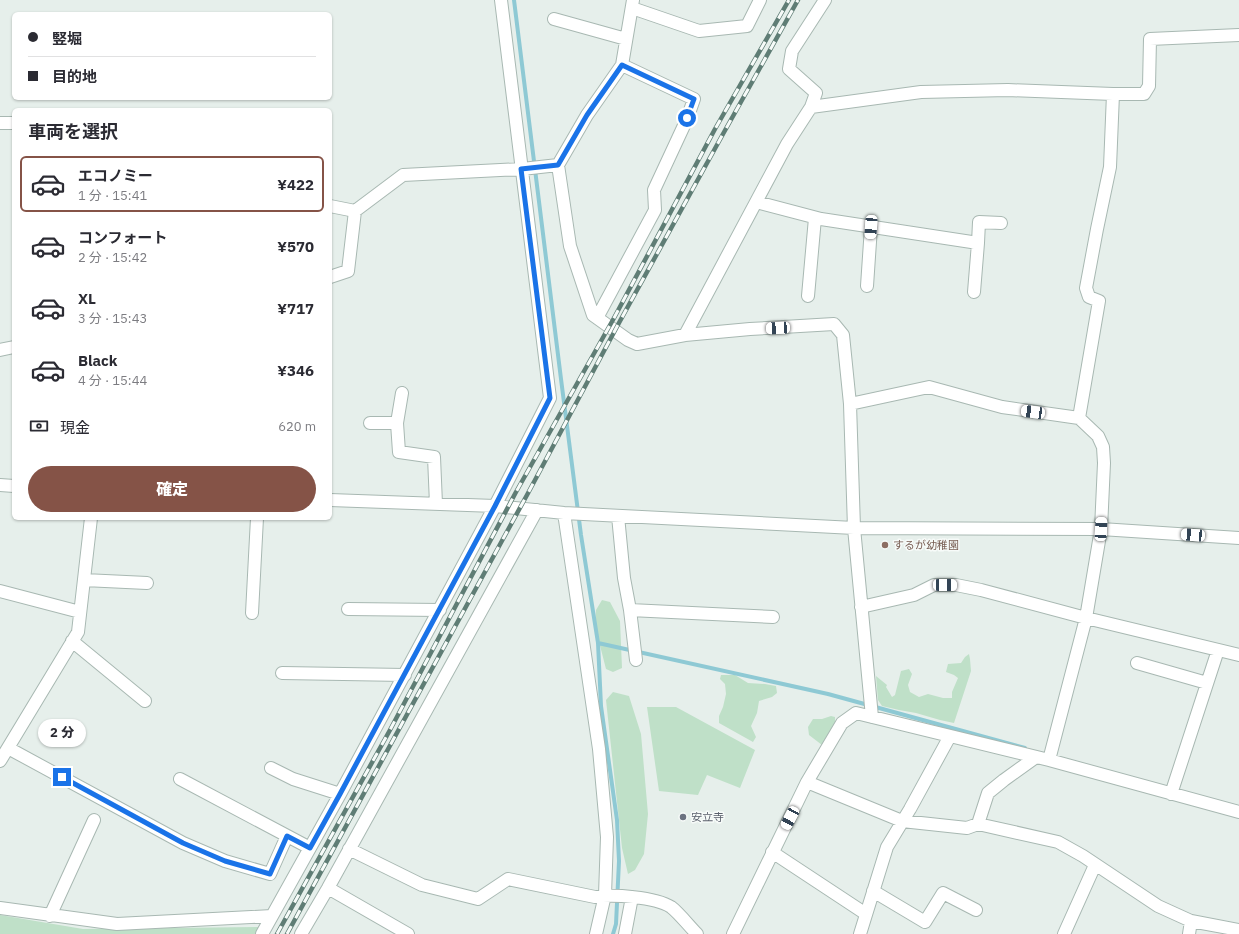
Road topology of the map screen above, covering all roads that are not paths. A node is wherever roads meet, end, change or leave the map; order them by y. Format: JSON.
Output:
{"nodes":[{"id":1,"x":501,"y":0,"type":"edge"},
{"id":2,"x":760,"y":0,"type":"edge"},
{"id":3,"x":825,"y":0,"type":"edge"},
{"id":4,"x":632,"y":4,"type":"edge"},
{"id":5,"x":554,"y":19,"type":"dead end"},
{"id":6,"x":1239,"y":35,"type":"edge"},
{"id":7,"x":626,"y":39,"type":"junction"},
{"id":8,"x":622,"y":65,"type":"junction"},
{"id":9,"x":1113,"y":94,"type":"junction"},
{"id":10,"x":810,"y":107,"type":"junction"},
{"id":11,"x":0,"y":123,"type":"edge"},
{"id":12,"x":12,"y":123,"type":"edge"},
{"id":13,"x":558,"y":165,"type":"junction"},
{"id":14,"x":522,"y":169,"type":"junction"},
{"id":15,"x":756,"y":202,"type":"junction"},
{"id":16,"x":332,"y":206,"type":"edge"},
{"id":17,"x":355,"y":211,"type":"junction"},
{"id":18,"x":815,"y":218,"type":"junction"},
{"id":19,"x":1001,"y":223,"type":"dead end"},
{"id":20,"x":871,"y":227,"type":"junction"},
{"id":21,"x":978,"y":243,"type":"junction"},
{"id":22,"x":332,"y":276,"type":"edge"},
{"id":23,"x":867,"y":286,"type":"dead end"},
{"id":24,"x":974,"y":292,"type":"dead end"},
{"id":25,"x":808,"y":296,"type":"dead end"},
{"id":26,"x":597,"y":318,"type":"junction"},
{"id":27,"x":685,"y":335,"type":"junction"},
{"id":28,"x":12,"y":347,"type":"edge"},
{"id":29,"x":0,"y":350,"type":"edge"},
{"id":30,"x":402,"y":393,"type":"dead end"},
{"id":31,"x":850,"y":404,"type":"junction"},
{"id":32,"x":1079,"y":418,"type":"junction"},
{"id":33,"x":370,"y":423,"type":"dead end"},
{"id":34,"x":398,"y":423,"type":"junction"},
{"id":35,"x":0,"y":486,"type":"edge"},
{"id":36,"x":12,"y":486,"type":"edge"},
{"id":37,"x":332,"y":500,"type":"edge"},
{"id":38,"x":436,"y":504,"type":"junction"},
{"id":39,"x":495,"y":506,"type":"junction"},
{"id":40,"x":537,"y":510,"type":"junction"},
{"id":41,"x":564,"y":513,"type":"junction"},
{"id":42,"x":612,"y":516,"type":"junction"},
{"id":43,"x":91,"y":520,"type":"edge"},
{"id":44,"x":257,"y":520,"type":"edge"},
{"id":45,"x":854,"y":528,"type":"junction"},
{"id":46,"x":1101,"y":529,"type":"junction"},
{"id":47,"x":1239,"y":538,"type":"edge"},
{"id":48,"x":84,"y":580,"type":"junction"},
{"id":49,"x":147,"y":583,"type":"dead end"},
{"id":50,"x":0,"y":591,"type":"edge"},
{"id":51,"x":861,"y":607,"type":"junction"},
{"id":52,"x":348,"y":609,"type":"dead end"},
{"id":53,"x":440,"y":610,"type":"junction"},
{"id":54,"x":630,"y":610,"type":"junction"},
{"id":55,"x":80,"y":612,"type":"junction"},
{"id":56,"x":252,"y":613,"type":"dead end"},
{"id":57,"x":773,"y":616,"type":"dead end"},
{"id":58,"x":1086,"y":618,"type":"junction"},
{"id":59,"x":72,"y":641,"type":"junction"},
{"id":60,"x":1218,"y":650,"type":"junction"},
{"id":61,"x":1239,"y":655,"type":"edge"},
{"id":62,"x":636,"y":660,"type":"dead end"},
{"id":63,"x":1137,"y":663,"type":"dead end"},
{"id":64,"x":282,"y":673,"type":"dead end"},
{"id":65,"x":404,"y":675,"type":"junction"},
{"id":66,"x":1207,"y":683,"type":"junction"},
{"id":67,"x":146,"y":701,"type":"dead end"},
{"id":68,"x":872,"y":717,"type":"junction"},
{"id":69,"x":950,"y":736,"type":"junction"},
{"id":70,"x":8,"y":748,"type":"junction"},
{"id":71,"x":1036,"y":757,"type":"junction"},
{"id":72,"x":1048,"y":760,"type":"junction"},
{"id":73,"x":0,"y":761,"type":"edge"},
{"id":74,"x":271,"y":768,"type":"dead end"},
{"id":75,"x":180,"y":779,"type":"dead end"},
{"id":76,"x":807,"y":782,"type":"junction"},
{"id":77,"x":1172,"y":793,"type":"junction"},
{"id":78,"x":340,"y":794,"type":"junction"},
{"id":79,"x":1239,"y":812,"type":"edge"},
{"id":80,"x":94,"y":820,"type":"dead end"},
{"id":81,"x":902,"y":821,"type":"junction"},
{"id":82,"x":978,"y":824,"type":"junction"},
{"id":83,"x":287,"y":836,"type":"junction"},
{"id":84,"x":310,"y":848,"type":"junction"},
{"id":85,"x":349,"y":849,"type":"junction"},
{"id":86,"x":772,"y":852,"type":"junction"},
{"id":87,"x":1095,"y":865,"type":"junction"},
{"id":88,"x":328,"y":888,"type":"junction"},
{"id":89,"x":873,"y":891,"type":"junction"},
{"id":90,"x":605,"y":895,"type":"junction"},
{"id":91,"x":632,"y":897,"type":"junction"},
{"id":92,"x":0,"y":908,"type":"edge"},
{"id":93,"x":976,"y":910,"type":"dead end"},
{"id":94,"x":866,"y":914,"type":"junction"},
{"id":95,"x":50,"y":916,"type":"junction"},
{"id":96,"x":272,"y":916,"type":"junction"},
{"id":97,"x":1191,"y":921,"type":"junction"},
{"id":98,"x":1239,"y":930,"type":"edge"},
{"id":99,"x":307,"y":932,"type":"edge"},
{"id":100,"x":262,"y":934,"type":"edge"},
{"id":101,"x":408,"y":934,"type":"edge"},
{"id":102,"x":596,"y":934,"type":"edge"},
{"id":103,"x":625,"y":934,"type":"edge"},
{"id":104,"x":697,"y":934,"type":"edge"},
{"id":105,"x":733,"y":934,"type":"edge"},
{"id":106,"x":860,"y":934,"type":"edge"},
{"id":107,"x":1064,"y":934,"type":"edge"},
{"id":108,"x":1189,"y":934,"type":"edge"}],
"edges":[{"from":1,"to":14,"type":"street"},
{"from":2,"to":4,"type":"street"},
{"from":3,"to":10,"type":"street"},
{"from":4,"to":7,"type":"street"},
{"from":5,"to":7,"type":"street"},
{"from":6,"to":9,"type":"street"},
{"from":7,"to":8,"type":"street"},
{"from":8,"to":13,"type":"street"},
{"from":8,"to":26,"type":"street"},
{"from":9,"to":10,"type":"street"},
{"from":9,"to":32,"type":"street"},
{"from":10,"to":15,"type":"street"},
{"from":11,"to":12,"type":"street"},
{"from":13,"to":14,"type":"street"},
{"from":13,"to":26,"type":"street"},
{"from":14,"to":17,"type":"street"},
{"from":14,"to":39,"type":"street"},
{"from":15,"to":18,"type":"street"},
{"from":15,"to":27,"type":"street"},
{"from":16,"to":17,"type":"street"},
{"from":17,"to":22,"type":"street"},
{"from":18,"to":20,"type":"street"},
{"from":18,"to":25,"type":"street"},
{"from":19,"to":21,"type":"street"},
{"from":20,"to":21,"type":"street"},
{"from":20,"to":23,"type":"street"},
{"from":21,"to":24,"type":"street"},
{"from":26,"to":27,"type":"street"},
{"from":27,"to":31,"type":"street"},
{"from":28,"to":29,"type":"street"},
{"from":30,"to":34,"type":"street"},
{"from":31,"to":32,"type":"street"},
{"from":31,"to":45,"type":"street"},
{"from":32,"to":46,"type":"street"},
{"from":33,"to":34,"type":"street"},
{"from":34,"to":38,"type":"street"},
{"from":35,"to":36,"type":"street"},
{"from":37,"to":38,"type":"street"},
{"from":38,"to":39,"type":"street"},
{"from":39,"to":40,"type":"street"},
{"from":39,"to":53,"type":"street"},
{"from":40,"to":41,"type":"street"},
{"from":40,"to":85,"type":"street"},
{"from":41,"to":42,"type":"street"},
{"from":41,"to":90,"type":"street"},
{"from":42,"to":45,"type":"street"},
{"from":42,"to":54,"type":"street"},
{"from":43,"to":48,"type":"street"},
{"from":44,"to":56,"type":"street"},
{"from":45,"to":46,"type":"street"},
{"from":45,"to":51,"type":"street"},
{"from":46,"to":47,"type":"street"},
{"from":46,"to":58,"type":"street"},
{"from":48,"to":49,"type":"street"},
{"from":48,"to":55,"type":"street"},
{"from":50,"to":55,"type":"street"},
{"from":51,"to":58,"type":"street"},
{"from":51,"to":68,"type":"street"},
{"from":52,"to":53,"type":"street"},
{"from":53,"to":65,"type":"street"},
{"from":54,"to":57,"type":"street"},
{"from":54,"to":62,"type":"street"},
{"from":55,"to":59,"type":"street"},
{"from":58,"to":60,"type":"street"},
{"from":58,"to":72,"type":"street"},
{"from":59,"to":67,"type":"street"},
{"from":59,"to":70,"type":"street"},
{"from":60,"to":61,"type":"street"},
{"from":60,"to":66,"type":"street"},
{"from":63,"to":66,"type":"street"},
{"from":64,"to":65,"type":"street"},
{"from":65,"to":78,"type":"street"},
{"from":66,"to":77,"type":"street"},
{"from":68,"to":69,"type":"street"},
{"from":68,"to":76,"type":"street"},
{"from":69,"to":71,"type":"street"},
{"from":69,"to":81,"type":"street"},
{"from":70,"to":73,"type":"street"},
{"from":70,"to":83,"type":"street"},
{"from":71,"to":72,"type":"street"},
{"from":71,"to":82,"type":"street"},
{"from":72,"to":77,"type":"street"},
{"from":74,"to":78,"type":"street"},
{"from":75,"to":83,"type":"street"},
{"from":76,"to":81,"type":"street"},
{"from":76,"to":86,"type":"street"},
{"from":77,"to":79,"type":"street"},
{"from":78,"to":84,"type":"street"},
{"from":80,"to":95,"type":"street"},
{"from":81,"to":82,"type":"street"},
{"from":81,"to":89,"type":"street"},
{"from":82,"to":87,"type":"street"},
{"from":83,"to":84,"type":"street"},
{"from":84,"to":96,"type":"street"},
{"from":85,"to":88,"type":"street"},
{"from":85,"to":90,"type":"street"},
{"from":86,"to":94,"type":"street"},
{"from":86,"to":105,"type":"street"},
{"from":87,"to":97,"type":"street"},
{"from":87,"to":107,"type":"street"},
{"from":88,"to":99,"type":"street"},
{"from":88,"to":101,"type":"street"},
{"from":89,"to":93,"type":"street"},
{"from":89,"to":94,"type":"street"},
{"from":90,"to":91,"type":"street"},
{"from":90,"to":102,"type":"street"},
{"from":91,"to":103,"type":"street"},
{"from":91,"to":104,"type":"street"},
{"from":92,"to":95,"type":"street"},
{"from":94,"to":106,"type":"street"},
{"from":95,"to":96,"type":"street"},
{"from":96,"to":100,"type":"street"},
{"from":97,"to":98,"type":"street"},
{"from":97,"to":108,"type":"street"}]}
